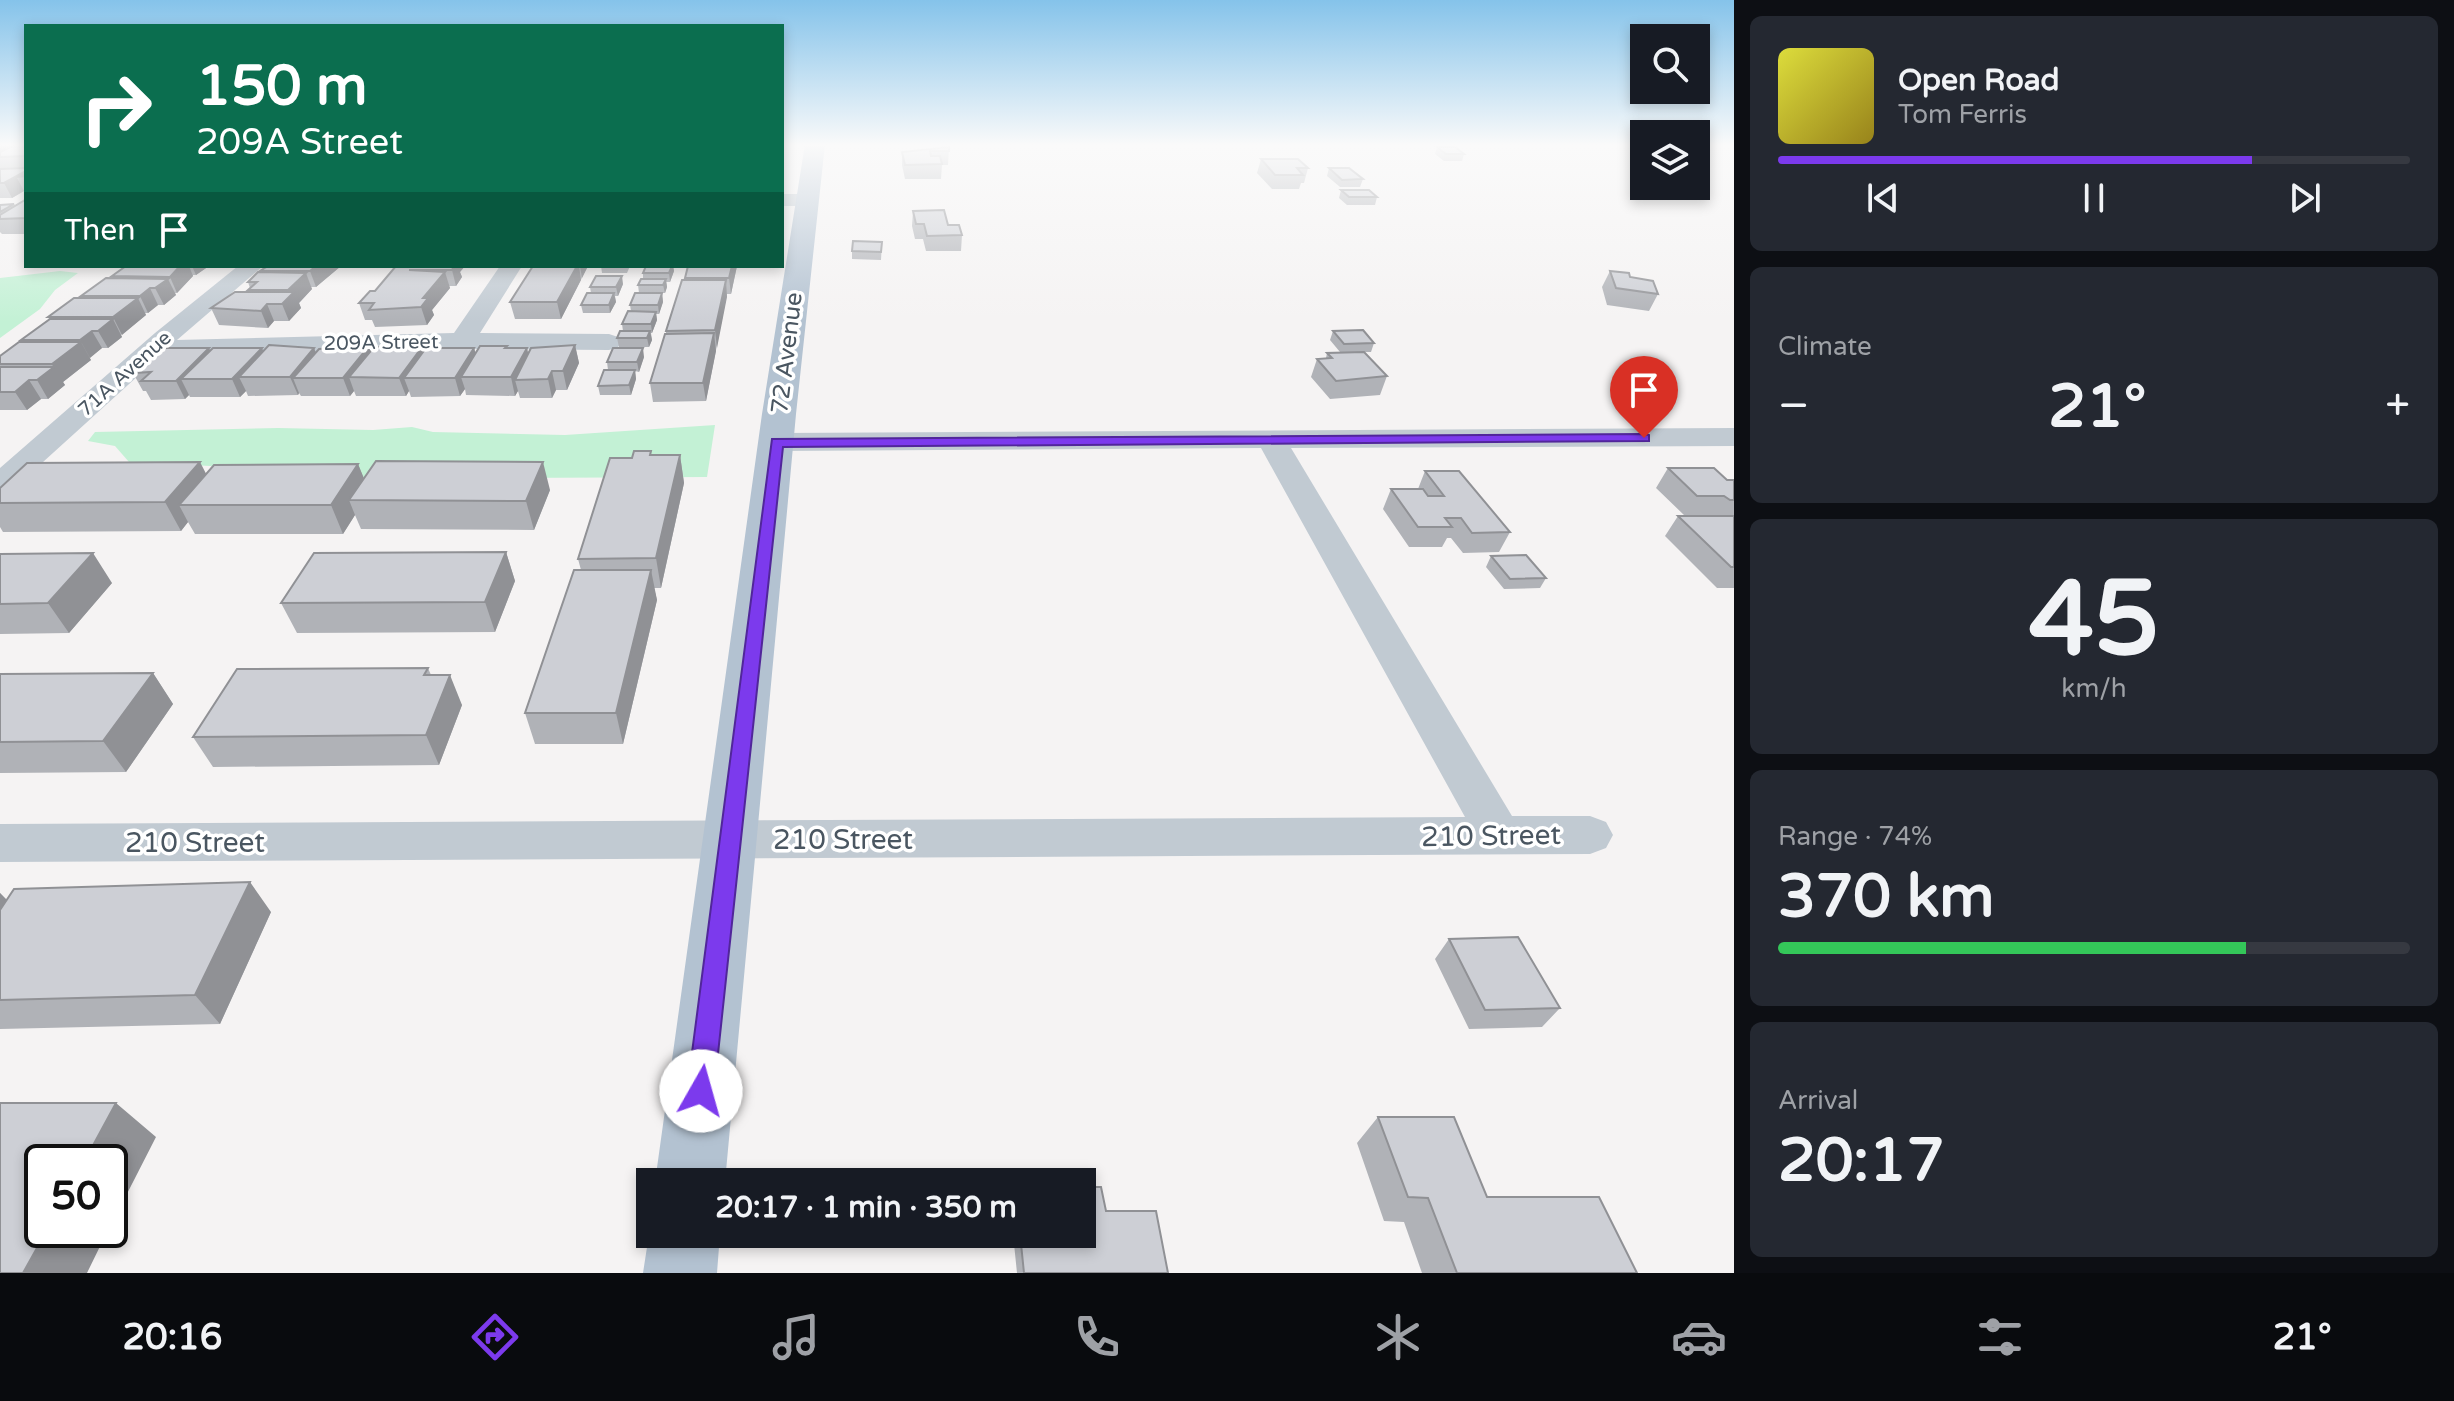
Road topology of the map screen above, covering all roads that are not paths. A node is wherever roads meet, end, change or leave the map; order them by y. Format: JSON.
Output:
{"nodes":[{"id":1,"x":806,"y":203,"type":"edge"},
{"id":2,"x":250,"y":268,"type":"edge"},
{"id":3,"x":510,"y":268,"type":"edge"},
{"id":4,"x":462,"y":341,"type":"junction"},
{"id":5,"x":609,"y":342,"type":"dead end"},
{"id":6,"x":153,"y":348,"type":"junction"},
{"id":7,"x":1734,"y":437,"type":"edge"},
{"id":8,"x":1271,"y":440,"type":"junction"},
{"id":9,"x":777,"y":442,"type":"junction"},
{"id":10,"x":0,"y":484,"type":"edge"},
{"id":11,"x":1590,"y":835,"type":"dead end"},
{"id":12,"x":1499,"y":836,"type":"junction"},
{"id":13,"x":730,"y":841,"type":"junction"},
{"id":14,"x":0,"y":843,"type":"edge"},
{"id":15,"x":692,"y":1168,"type":"edge"},
{"id":16,"x":683,"y":1248,"type":"edge"},
{"id":17,"x":680,"y":1273,"type":"edge"}],
"edges":[{"from":1,"to":9,"type":"main road","name":"72 Avenue"},
{"from":2,"to":6,"type":"street","name":"71A Avenue"},
{"from":3,"to":4,"type":"street"},
{"from":4,"to":5,"type":"street","name":"209A Street"},
{"from":4,"to":6,"type":"street","name":"209A Street"},
{"from":6,"to":10,"type":"street","name":"71A Avenue"},
{"from":7,"to":8,"type":"street"},
{"from":8,"to":9,"type":"street"},
{"from":8,"to":12,"type":"street"},
{"from":9,"to":13,"type":"main road","name":"72 Avenue"},
{"from":11,"to":12,"type":"street","name":"210 Street"},
{"from":12,"to":13,"type":"street","name":"210 Street"},
{"from":13,"to":14,"type":"street","name":"210 Street"},
{"from":13,"to":15,"type":"main road","name":"72 Avenue"},
{"from":16,"to":17,"type":"main road"}]}
